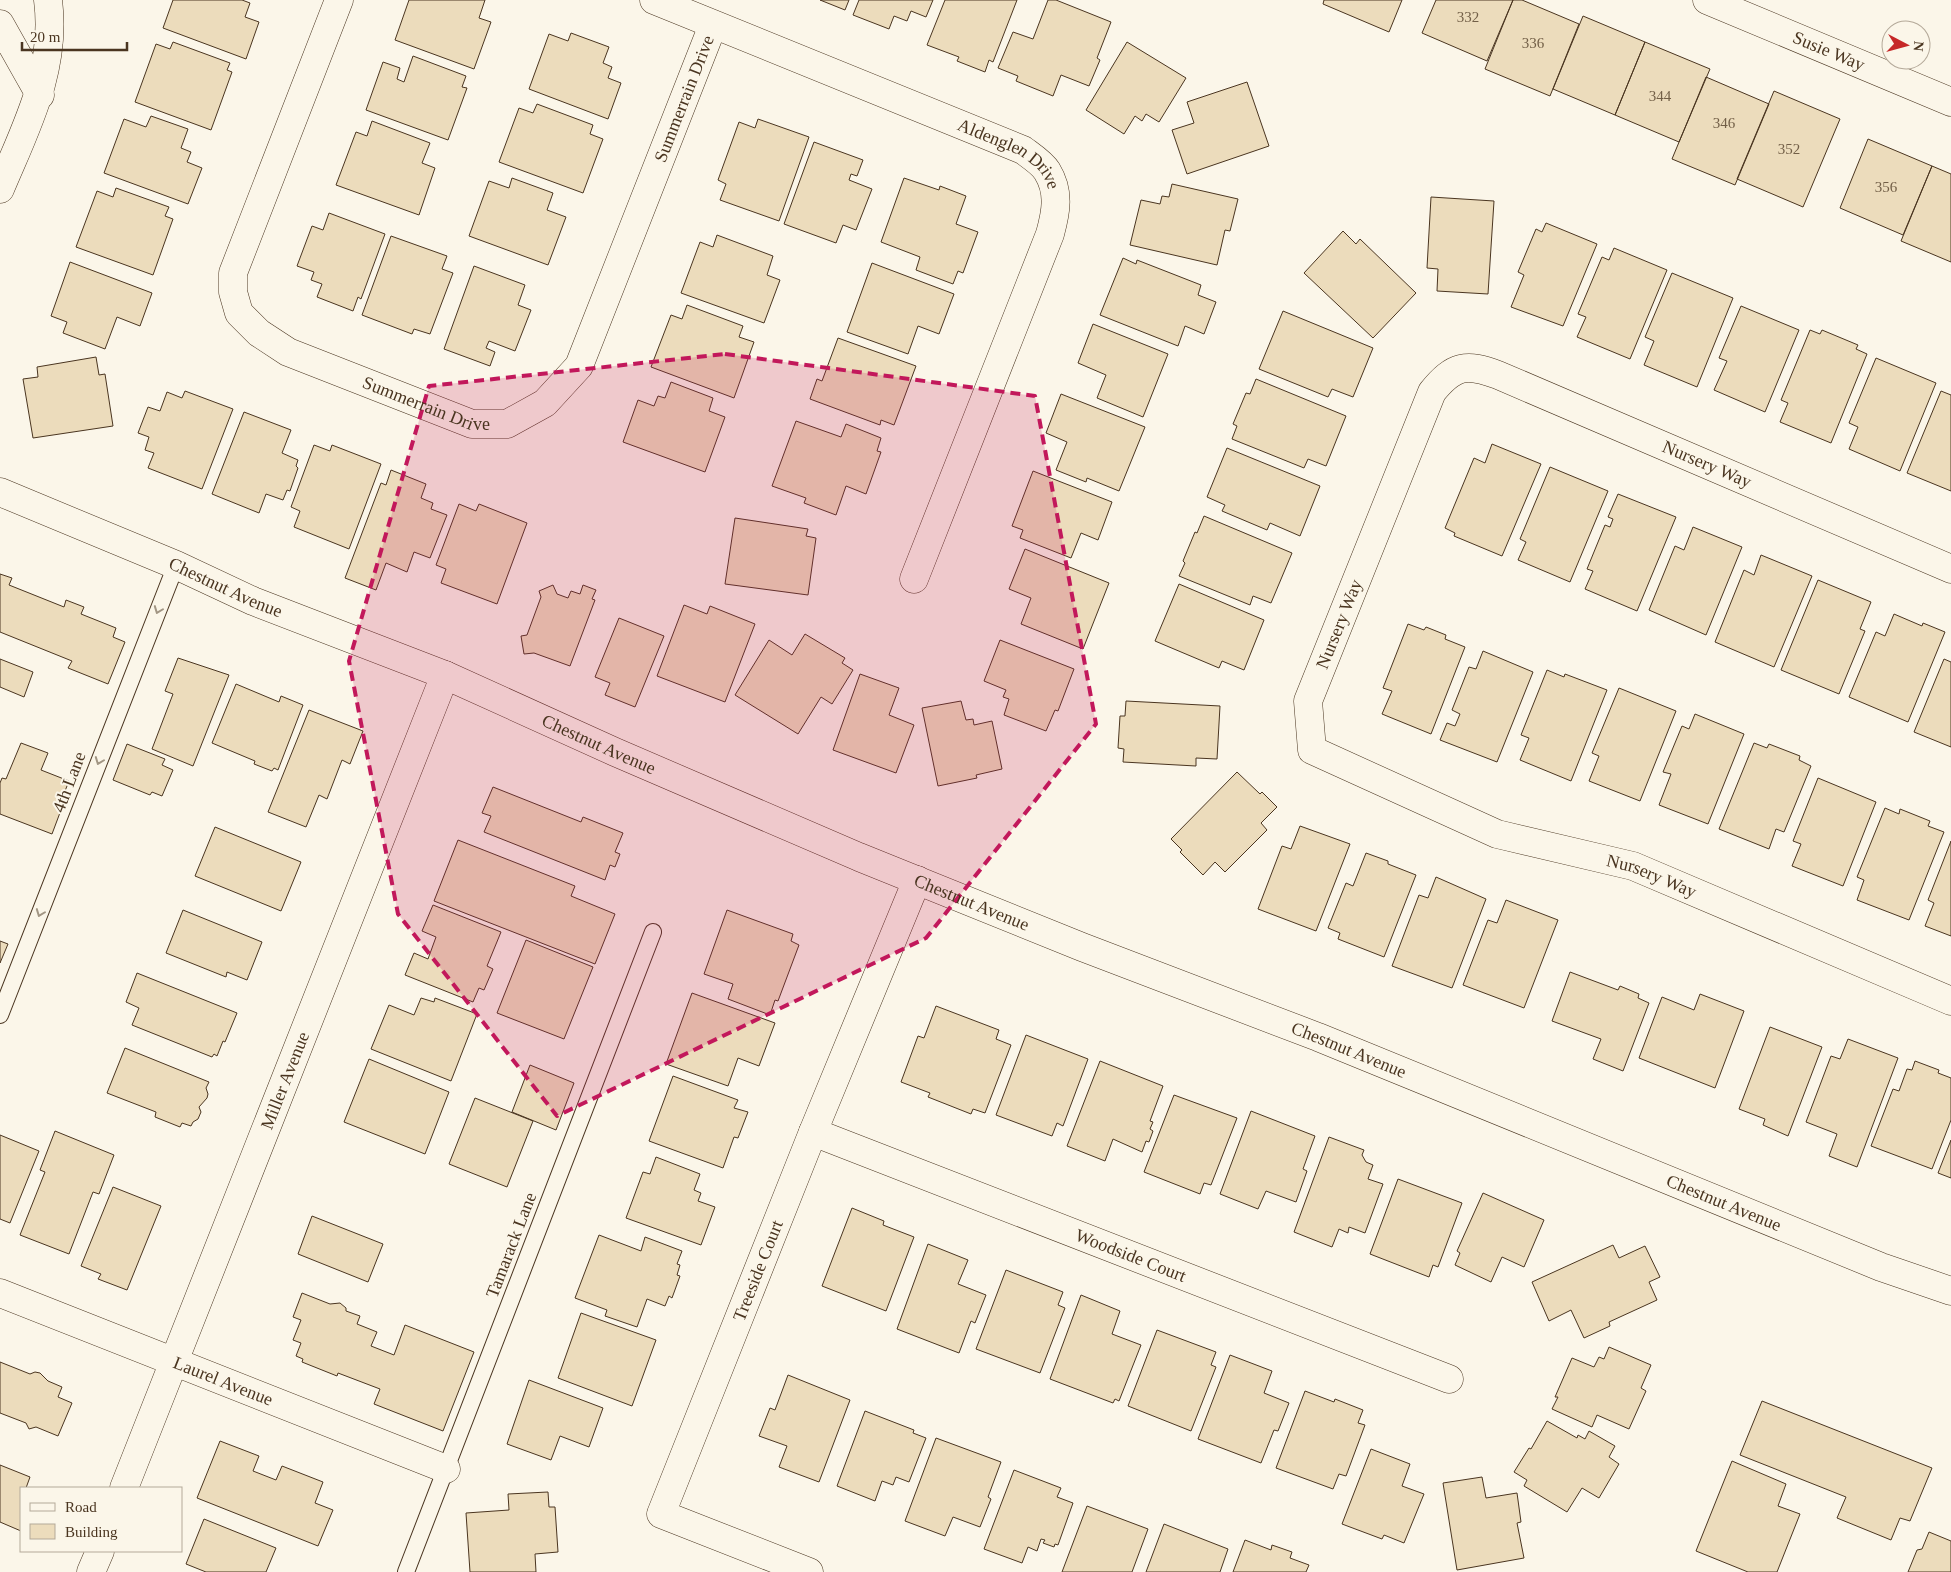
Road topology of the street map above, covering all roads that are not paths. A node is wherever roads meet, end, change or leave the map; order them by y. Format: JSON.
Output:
{"nodes":[{"id":1,"x":48,"y":0,"type":"edge"},
{"id":2,"x":339,"y":0,"type":"edge"},
{"id":3,"x":654,"y":0,"type":"edge"},
{"id":4,"x":1707,"y":0,"type":"edge"},
{"id":5,"x":1737,"y":6,"type":"edge"},
{"id":6,"x":0,"y":24,"type":"edge"},
{"id":7,"x":714,"y":25,"type":"junction"},
{"id":8,"x":40,"y":94,"type":"junction"},
{"id":9,"x":1951,"y":102,"type":"edge"},
{"id":10,"x":0,"y":190,"type":"edge"},
{"id":11,"x":0,"y":492,"type":"edge"},
{"id":12,"x":176,"y":565,"type":"junction"},
{"id":13,"x":1951,"y":569,"type":"edge"},
{"id":14,"x":914,"y":580,"type":"dead end"},
{"id":15,"x":445,"y":675,"type":"junction"},
{"id":16,"x":917,"y":880,"type":"junction"},
{"id":17,"x":653,"y":932,"type":"dead end"},
{"id":18,"x":1951,"y":1001,"type":"edge"},
{"id":19,"x":0,"y":1015,"type":"edge"},
{"id":20,"x":813,"y":1132,"type":"junction"},
{"id":21,"x":1951,"y":1292,"type":"edge"},
{"id":22,"x":0,"y":1293,"type":"edge"},
{"id":23,"x":174,"y":1363,"type":"junction"},
{"id":24,"x":1449,"y":1379,"type":"dead end"},
{"id":25,"x":446,"y":1469,"type":"junction"},
{"id":26,"x":124,"y":1487,"type":"edge"},
{"id":27,"x":100,"y":1552,"type":"edge"},
{"id":28,"x":91,"y":1572,"type":"edge"},
{"id":29,"x":406,"y":1572,"type":"edge"},
{"id":30,"x":810,"y":1572,"type":"edge"}],
"edges":[{"from":1,"to":8,"type":"street"},
{"from":2,"to":7,"type":"street","name":"Summerrain Drive"},
{"from":3,"to":7,"type":"street","name":"Aldenglen Drive"},
{"from":4,"to":5,"type":"street","name":"Susie Way"},
{"from":5,"to":9,"type":"street","name":"Susie Way"},
{"from":6,"to":8,"type":"street"},
{"from":7,"to":14,"type":"street","name":"Aldenglen Drive"},
{"from":8,"to":10,"type":"street"},
{"from":11,"to":12,"type":"street","name":"Chestnut Avenue"},
{"from":12,"to":15,"type":"street","name":"Chestnut Avenue"},
{"from":12,"to":19,"type":"lane","name":"4th Lane","one_way":true},
{"from":13,"to":18,"type":"street","name":"Nursery Way"},
{"from":15,"to":16,"type":"street","name":"Chestnut Avenue"},
{"from":15,"to":23,"type":"street","name":"Miller Avenue"},
{"from":16,"to":20,"type":"street","name":"Treeside Court"},
{"from":16,"to":21,"type":"street","name":"Chestnut Avenue"},
{"from":17,"to":25,"type":"lane","name":"Tamarack Lane"},
{"from":20,"to":24,"type":"street","name":"Woodside Court"},
{"from":20,"to":30,"type":"street","name":"Treeside Court"},
{"from":22,"to":23,"type":"street","name":"Laurel Avenue"},
{"from":23,"to":25,"type":"street","name":"Laurel Avenue"},
{"from":23,"to":26,"type":"street","name":"Miller Avenue"},
{"from":25,"to":29,"type":"lane","name":"Tamarack Lane"},
{"from":27,"to":28,"type":"street"}]}
